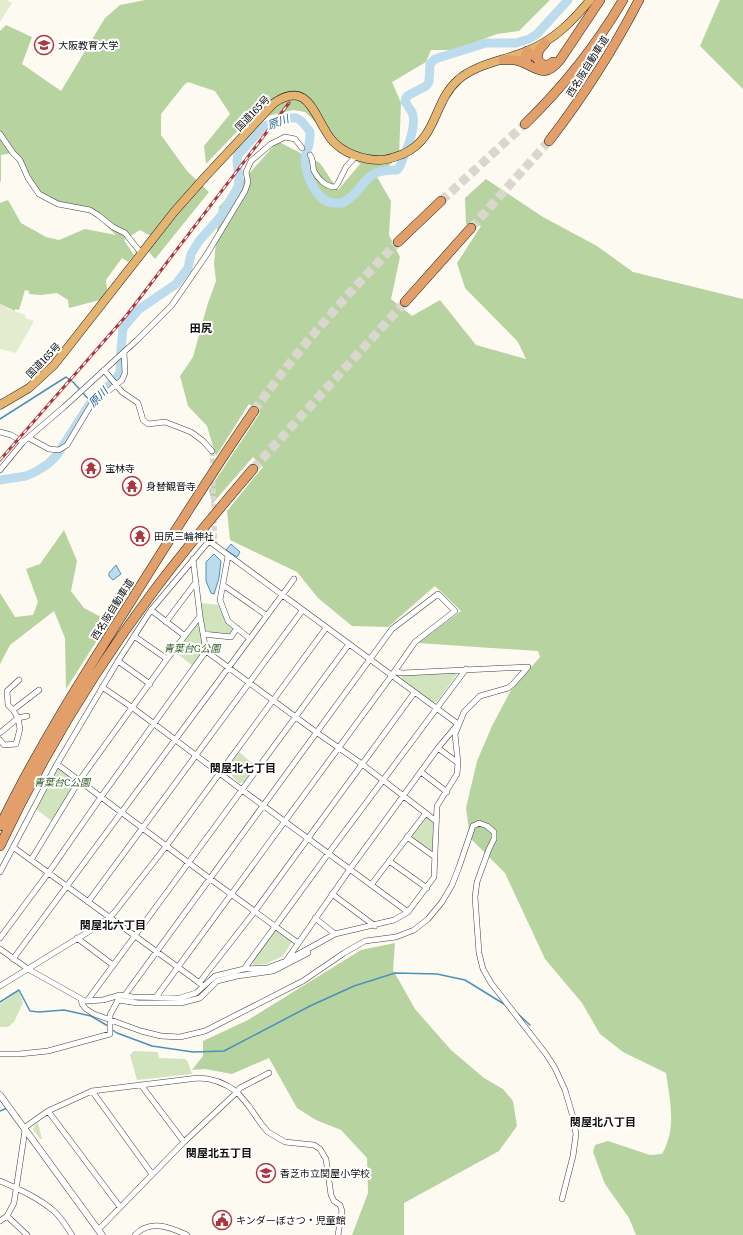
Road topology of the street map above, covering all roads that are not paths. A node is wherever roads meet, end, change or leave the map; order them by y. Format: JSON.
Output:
{"nodes":[{"id":1,"x":590,"y":0,"type":"edge"},
{"id":2,"x":598,"y":0,"type":"edge"},
{"id":3,"x":623,"y":0,"type":"edge"},
{"id":4,"x":639,"y":0,"type":"edge"},
{"id":5,"x":545,"y":43,"type":"junction"},
{"id":6,"x":527,"y":51,"type":"junction"},
{"id":7,"x":536,"y":58,"type":"junction"},
{"id":8,"x":503,"y":60,"type":"junction"},
{"id":9,"x":528,"y":65,"type":"junction"},
{"id":10,"x":525,"y":124,"type":"tunnel mouth"},
{"id":11,"x":0,"y":134,"type":"edge"},
{"id":12,"x":548,"y":141,"type":"tunnel mouth"},
{"id":13,"x":302,"y":148,"type":"dead end"},
{"id":14,"x":310,"y":155,"type":"dead end"},
{"id":15,"x":356,"y":156,"type":"junction"},
{"id":16,"x":441,"y":201,"type":"tunnel mouth"},
{"id":17,"x":471,"y":228,"type":"tunnel mouth"},
{"id":18,"x":398,"y":242,"type":"tunnel mouth"},
{"id":19,"x":141,"y":253,"type":"junction"},
{"id":20,"x":405,"y":302,"type":"tunnel mouth"},
{"id":21,"x":124,"y":352,"type":"junction"},
{"id":22,"x":104,"y":370,"type":"junction"},
{"id":23,"x":116,"y":384,"type":"junction"},
{"id":24,"x":0,"y":405,"type":"edge"},
{"id":25,"x":254,"y":411,"type":"tunnel mouth"},
{"id":26,"x":0,"y":432,"type":"edge"},
{"id":27,"x":29,"y":438,"type":"junction"},
{"id":28,"x":23,"y":442,"type":"junction"},
{"id":29,"x":212,"y":451,"type":"tunnel mouth"},
{"id":30,"x":253,"y":469,"type":"tunnel mouth"},
{"id":31,"x":0,"y":470,"type":"edge"},
{"id":32,"x":228,"y":556,"type":"junction"},
{"id":33,"x":193,"y":559,"type":"junction"},
{"id":34,"x":294,"y":579,"type":"dead end"},
{"id":35,"x":196,"y":582,"type":"junction"},
{"id":36,"x":223,"y":585,"type":"junction"},
{"id":37,"x":281,"y":594,"type":"junction"},
{"id":38,"x":151,"y":610,"type":"junction"},
{"id":39,"x":302,"y":610,"type":"junction"},
{"id":40,"x":266,"y":615,"type":"junction"},
{"id":41,"x":200,"y":616,"type":"junction"},
{"id":42,"x":166,"y":622,"type":"junction"},
{"id":43,"x":237,"y":628,"type":"junction"},
{"id":44,"x":326,"y":628,"type":"junction"},
{"id":45,"x":203,"y":634,"type":"junction"},
{"id":46,"x":134,"y":636,"type":"junction"},
{"id":47,"x":185,"y":636,"type":"junction"},
{"id":48,"x":249,"y":638,"type":"junction"},
{"id":49,"x":349,"y":644,"type":"junction"},
{"id":50,"x":206,"y":651,"type":"junction"},
{"id":51,"x":167,"y":659,"type":"junction"},
{"id":52,"x":370,"y":660,"type":"junction"},
{"id":53,"x":118,"y":661,"type":"junction"},
{"id":54,"x":228,"y":667,"type":"junction"},
{"id":55,"x":466,"y":669,"type":"junction"},
{"id":56,"x":394,"y":674,"type":"junction"},
{"id":57,"x":19,"y":680,"type":"dead end"},
{"id":58,"x":250,"y":683,"type":"junction"},
{"id":59,"x":150,"y":684,"type":"junction"},
{"id":60,"x":102,"y":687,"type":"junction"},
{"id":61,"x":39,"y":690,"type":"dead end"},
{"id":62,"x":414,"y":693,"type":"junction"},
{"id":63,"x":272,"y":700,"type":"junction"},
{"id":64,"x":133,"y":708,"type":"junction"},
{"id":65,"x":437,"y":709,"type":"junction"},
{"id":66,"x":13,"y":710,"type":"junction"},
{"id":67,"x":27,"y":716,"type":"dead end"},
{"id":68,"x":295,"y":717,"type":"junction"},
{"id":69,"x":18,"y":718,"type":"junction"},
{"id":70,"x":154,"y":724,"type":"junction"},
{"id":71,"x":458,"y":724,"type":"junction"},
{"id":72,"x":316,"y":732,"type":"junction"},
{"id":73,"x":0,"y":733,"type":"edge"},
{"id":74,"x":175,"y":739,"type":"junction"},
{"id":75,"x":0,"y":740,"type":"edge"},
{"id":76,"x":340,"y":748,"type":"junction"},
{"id":77,"x":438,"y":748,"type":"junction"},
{"id":78,"x":196,"y":755,"type":"junction"},
{"id":79,"x":458,"y":763,"type":"junction"},
{"id":80,"x":57,"y":764,"type":"junction"},
{"id":81,"x":362,"y":764,"type":"junction"},
{"id":82,"x":421,"y":772,"type":"junction"},
{"id":83,"x":220,"y":773,"type":"junction"},
{"id":84,"x":79,"y":781,"type":"junction"},
{"id":85,"x":384,"y":781,"type":"junction"},
{"id":86,"x":242,"y":790,"type":"junction"},
{"id":87,"x":447,"y":792,"type":"junction"},
{"id":88,"x":404,"y":796,"type":"junction"},
{"id":89,"x":101,"y":797,"type":"junction"},
{"id":90,"x":263,"y":806,"type":"junction"},
{"id":91,"x":122,"y":812,"type":"junction"},
{"id":92,"x":426,"y":813,"type":"junction"},
{"id":93,"x":285,"y":821,"type":"junction"},
{"id":94,"x":436,"y":821,"type":"junction"},
{"id":95,"x":0,"y":826,"type":"edge"},
{"id":96,"x":143,"y":828,"type":"junction"},
{"id":97,"x":407,"y":837,"type":"junction"},
{"id":98,"x":307,"y":838,"type":"junction"},
{"id":99,"x":167,"y":845,"type":"junction"},
{"id":100,"x":0,"y":846,"type":"edge"},
{"id":101,"x":13,"y":847,"type":"junction"},
{"id":102,"x":328,"y":854,"type":"junction"},
{"id":103,"x":435,"y":857,"type":"junction"},
{"id":104,"x":31,"y":860,"type":"junction"},
{"id":105,"x":389,"y":861,"type":"junction"},
{"id":106,"x":188,"y":863,"type":"junction"},
{"id":107,"x":350,"y":869,"type":"junction"},
{"id":108,"x":0,"y":872,"type":"edge"},
{"id":109,"x":49,"y":872,"type":"junction"},
{"id":110,"x":209,"y":878,"type":"junction"},
{"id":111,"x":371,"y":885,"type":"junction"},
{"id":112,"x":66,"y":886,"type":"junction"},
{"id":113,"x":427,"y":888,"type":"junction"},
{"id":114,"x":231,"y":894,"type":"junction"},
{"id":115,"x":332,"y":894,"type":"junction"},
{"id":116,"x":88,"y":902,"type":"junction"},
{"id":117,"x":255,"y":911,"type":"junction"},
{"id":118,"x":408,"y":912,"type":"junction"},
{"id":119,"x":110,"y":918,"type":"junction"},
{"id":120,"x":315,"y":918,"type":"junction"},
{"id":121,"x":276,"y":926,"type":"junction"},
{"id":122,"x":375,"y":926,"type":"junction"},
{"id":123,"x":335,"y":934,"type":"junction"},
{"id":124,"x":135,"y":936,"type":"junction"},
{"id":125,"x":0,"y":938,"type":"edge"},
{"id":126,"x":78,"y":938,"type":"junction"},
{"id":127,"x":298,"y":943,"type":"junction"},
{"id":128,"x":0,"y":949,"type":"edge"},
{"id":129,"x":156,"y":952,"type":"junction"},
{"id":130,"x":308,"y":953,"type":"dead end"},
{"id":131,"x":13,"y":959,"type":"junction"},
{"id":132,"x":286,"y":961,"type":"junction"},
{"id":133,"x":113,"y":965,"type":"junction"},
{"id":134,"x":177,"y":968,"type":"junction"},
{"id":135,"x":28,"y":969,"type":"junction"},
{"id":136,"x":244,"y":969,"type":"junction"},
{"id":137,"x":199,"y":982,"type":"junction"},
{"id":138,"x":0,"y":986,"type":"edge"},
{"id":139,"x":204,"y":987,"type":"junction"},
{"id":140,"x":125,"y":995,"type":"junction"},
{"id":141,"x":156,"y":997,"type":"junction"},
{"id":142,"x":84,"y":1000,"type":"junction"},
{"id":143,"x":110,"y":1022,"type":"junction"},
{"id":144,"x":0,"y":1054,"type":"edge"},
{"id":145,"x":269,"y":1073,"type":"dead end"},
{"id":146,"x":141,"y":1085,"type":"junction"},
{"id":147,"x":92,"y":1091,"type":"junction"},
{"id":148,"x":237,"y":1092,"type":"junction"},
{"id":149,"x":0,"y":1095,"type":"edge"},
{"id":150,"x":48,"y":1111,"type":"junction"},
{"id":151,"x":25,"y":1129,"type":"junction"},
{"id":152,"x":184,"y":1142,"type":"junction"},
{"id":153,"x":152,"y":1174,"type":"junction"},
{"id":154,"x":0,"y":1181,"type":"edge"},
{"id":155,"x":16,"y":1188,"type":"junction"},
{"id":156,"x":562,"y":1199,"type":"dead end"},
{"id":157,"x":120,"y":1207,"type":"junction"},
{"id":158,"x":6,"y":1216,"type":"junction"},
{"id":159,"x":0,"y":1222,"type":"edge"},
{"id":160,"x":100,"y":1232,"type":"edge"},
{"id":161,"x":27,"y":1235,"type":"edge"},
{"id":162,"x":72,"y":1235,"type":"edge"},
{"id":163,"x":134,"y":1235,"type":"edge"},
{"id":164,"x":187,"y":1235,"type":"edge"},
{"id":165,"x":338,"y":1235,"type":"edge"}],
"edges":[{"from":1,"to":5,"type":"highway","name":"国道165号"},
{"from":2,"to":7,"type":"highway"},
{"from":2,"to":9,"type":"highway"},
{"from":3,"to":10,"type":"highway","name":"西名阪自動車道"},
{"from":4,"to":12,"type":"highway","name":"西名阪自動車道"},
{"from":5,"to":6,"type":"highway","name":"国道165号"},
{"from":5,"to":7,"type":"highway"},
{"from":6,"to":7,"type":"highway"},
{"from":6,"to":8,"type":"highway","name":"国道165号"},
{"from":6,"to":9,"type":"highway"},
{"from":8,"to":9,"type":"highway"},
{"from":8,"to":15,"type":"highway","name":"国道165号"},
{"from":11,"to":19,"type":"street"},
{"from":13,"to":21,"type":"street"},
{"from":14,"to":15,"type":"street"},
{"from":15,"to":19,"type":"highway","name":"国道165号"},
{"from":16,"to":18,"type":"highway"},
{"from":17,"to":20,"type":"highway"},
{"from":19,"to":24,"type":"highway","name":"国道165号"},
{"from":21,"to":22,"type":"street"},
{"from":21,"to":23,"type":"street"},
{"from":22,"to":23,"type":"street"},
{"from":22,"to":27,"type":"street"},
{"from":23,"to":27,"type":"street"},
{"from":23,"to":29,"type":"street"},
{"from":25,"to":95,"type":"highway","name":"西名阪自動車道"},
{"from":26,"to":28,"type":"street"},
{"from":27,"to":28,"type":"street"},
{"from":28,"to":31,"type":"street"},
{"from":30,"to":100,"type":"highway"},
{"from":32,"to":33,"type":"street"},
{"from":32,"to":36,"type":"street"},
{"from":32,"to":37,"type":"street"},
{"from":33,"to":35,"type":"street"},
{"from":33,"to":38,"type":"street"},
{"from":34,"to":37,"type":"street"},
{"from":35,"to":41,"type":"street"},
{"from":35,"to":42,"type":"street"},
{"from":36,"to":40,"type":"street"},
{"from":36,"to":43,"type":"street"},
{"from":37,"to":39,"type":"street"},
{"from":37,"to":40,"type":"street"},
{"from":38,"to":42,"type":"street"},
{"from":38,"to":46,"type":"street"},
{"from":39,"to":44,"type":"street"},
{"from":39,"to":58,"type":"street"},
{"from":40,"to":48,"type":"street"},
{"from":41,"to":45,"type":"street"},
{"from":41,"to":47,"type":"street"},
{"from":42,"to":47,"type":"street"},
{"from":43,"to":45,"type":"street"},
{"from":43,"to":48,"type":"street"},
{"from":44,"to":49,"type":"street"},
{"from":44,"to":63,"type":"street"},
{"from":45,"to":50,"type":"street"},
{"from":46,"to":51,"type":"street"},
{"from":46,"to":53,"type":"street"},
{"from":47,"to":51,"type":"street"},
{"from":48,"to":54,"type":"street"},
{"from":49,"to":52,"type":"street"},
{"from":49,"to":68,"type":"street"},
{"from":50,"to":54,"type":"street"},
{"from":50,"to":70,"type":"street"},
{"from":51,"to":59,"type":"street"},
{"from":52,"to":56,"type":"street"},
{"from":52,"to":56,"type":"street"},
{"from":52,"to":72,"type":"street"},
{"from":53,"to":59,"type":"street"},
{"from":53,"to":60,"type":"street"},
{"from":54,"to":58,"type":"street"},
{"from":54,"to":74,"type":"street"},
{"from":55,"to":56,"type":"street"},
{"from":55,"to":65,"type":"street"},
{"from":55,"to":71,"type":"street"},
{"from":56,"to":62,"type":"street"},
{"from":56,"to":76,"type":"street"},
{"from":57,"to":66,"type":"street"},
{"from":58,"to":63,"type":"street"},
{"from":58,"to":78,"type":"street"},
{"from":59,"to":64,"type":"street"},
{"from":60,"to":64,"type":"street"},
{"from":60,"to":80,"type":"street"},
{"from":61,"to":66,"type":"street"},
{"from":62,"to":65,"type":"street"},
{"from":62,"to":81,"type":"street"},
{"from":63,"to":68,"type":"street"},
{"from":63,"to":83,"type":"street"},
{"from":64,"to":70,"type":"street"},
{"from":64,"to":84,"type":"street"},
{"from":65,"to":71,"type":"street"},
{"from":65,"to":85,"type":"street"},
{"from":66,"to":69,"type":"street"},
{"from":67,"to":69,"type":"street"},
{"from":68,"to":72,"type":"street"},
{"from":68,"to":86,"type":"street"},
{"from":69,"to":73,"type":"street"},
{"from":69,"to":75,"type":"street"},
{"from":70,"to":74,"type":"street"},
{"from":70,"to":89,"type":"street"},
{"from":71,"to":77,"type":"street"},
{"from":71,"to":79,"type":"street"},
{"from":72,"to":76,"type":"street"},
{"from":72,"to":90,"type":"street"},
{"from":74,"to":78,"type":"street"},
{"from":74,"to":91,"type":"street"},
{"from":76,"to":81,"type":"street"},
{"from":76,"to":93,"type":"street"},
{"from":77,"to":79,"type":"street"},
{"from":77,"to":82,"type":"street"},
{"from":78,"to":83,"type":"street"},
{"from":78,"to":96,"type":"street"},
{"from":79,"to":87,"type":"street"},
{"from":80,"to":84,"type":"street"},
{"from":80,"to":101,"type":"street"},
{"from":81,"to":85,"type":"street"},
{"from":81,"to":98,"type":"street"},
{"from":82,"to":87,"type":"street"},
{"from":82,"to":88,"type":"street"},
{"from":83,"to":86,"type":"street"},
{"from":83,"to":99,"type":"street"},
{"from":84,"to":89,"type":"street"},
{"from":84,"to":104,"type":"street"},
{"from":85,"to":88,"type":"street"},
{"from":85,"to":102,"type":"street"},
{"from":86,"to":90,"type":"street"},
{"from":86,"to":106,"type":"street"},
{"from":87,"to":94,"type":"street"},
{"from":88,"to":92,"type":"street"},
{"from":88,"to":107,"type":"street"},
{"from":89,"to":91,"type":"street"},
{"from":89,"to":109,"type":"street"},
{"from":90,"to":93,"type":"street"},
{"from":90,"to":110,"type":"street"},
{"from":91,"to":96,"type":"street"},
{"from":91,"to":112,"type":"street"},
{"from":92,"to":94,"type":"street"},
{"from":92,"to":97,"type":"street"},
{"from":93,"to":98,"type":"street"},
{"from":93,"to":114,"type":"street"},
{"from":94,"to":103,"type":"street"},
{"from":96,"to":99,"type":"street"},
{"from":96,"to":116,"type":"street"},
{"from":97,"to":103,"type":"street"},
{"from":97,"to":105,"type":"street"},
{"from":98,"to":102,"type":"street"},
{"from":98,"to":117,"type":"street"},
{"from":99,"to":106,"type":"street"},
{"from":99,"to":119,"type":"street"},
{"from":101,"to":104,"type":"street"},
{"from":101,"to":108,"type":"street"},
{"from":102,"to":107,"type":"street"},
{"from":102,"to":121,"type":"street"},
{"from":103,"to":113,"type":"street"},
{"from":104,"to":109,"type":"street"},
{"from":105,"to":111,"type":"street"},
{"from":105,"to":113,"type":"street"},
{"from":106,"to":110,"type":"street"},
{"from":106,"to":124,"type":"street"},
{"from":107,"to":111,"type":"street"},
{"from":107,"to":115,"type":"street"},
{"from":109,"to":112,"type":"street"},
{"from":109,"to":125,"type":"street"},
{"from":110,"to":114,"type":"street"},
{"from":110,"to":129,"type":"street"},
{"from":111,"to":118,"type":"street"},
{"from":112,"to":116,"type":"street"},
{"from":112,"to":131,"type":"street"},
{"from":113,"to":118,"type":"street"},
{"from":114,"to":117,"type":"street"},
{"from":114,"to":134,"type":"street"},
{"from":115,"to":120,"type":"street"},
{"from":115,"to":122,"type":"street"},
{"from":116,"to":119,"type":"street"},
{"from":117,"to":121,"type":"street"},
{"from":117,"to":137,"type":"street"},
{"from":118,"to":122,"type":"street"},
{"from":119,"to":124,"type":"street"},
{"from":119,"to":126,"type":"street"},
{"from":120,"to":123,"type":"street"},
{"from":120,"to":127,"type":"street"},
{"from":121,"to":127,"type":"street"},
{"from":121,"to":136,"type":"street"},
{"from":122,"to":123,"type":"street"},
{"from":123,"to":132,"type":"street"},
{"from":124,"to":129,"type":"street"},
{"from":124,"to":133,"type":"street"},
{"from":126,"to":133,"type":"street"},
{"from":126,"to":135,"type":"street"},
{"from":127,"to":132,"type":"street"},
{"from":128,"to":131,"type":"street"},
{"from":129,"to":134,"type":"street"},
{"from":129,"to":140,"type":"street"},
{"from":130,"to":143,"type":"street"},
{"from":131,"to":135,"type":"street"},
{"from":132,"to":136,"type":"street"},
{"from":133,"to":142,"type":"street"},
{"from":134,"to":137,"type":"street"},
{"from":134,"to":141,"type":"street"},
{"from":135,"to":138,"type":"street"},
{"from":135,"to":142,"type":"street"},
{"from":136,"to":139,"type":"street"},
{"from":137,"to":139,"type":"street"},
{"from":139,"to":141,"type":"street"},
{"from":140,"to":141,"type":"street"},
{"from":140,"to":142,"type":"street"},
{"from":142,"to":143,"type":"street"},
{"from":143,"to":144,"type":"street"},
{"from":143,"to":156,"type":"street"},
{"from":145,"to":148,"type":"street"},
{"from":146,"to":147,"type":"street"},
{"from":146,"to":148,"type":"street"},
{"from":146,"to":152,"type":"street"},
{"from":147,"to":150,"type":"street"},
{"from":147,"to":153,"type":"street"},
{"from":148,"to":152,"type":"street"},
{"from":148,"to":165,"type":"street"},
{"from":149,"to":151,"type":"street"},
{"from":150,"to":151,"type":"street"},
{"from":150,"to":157,"type":"street"},
{"from":151,"to":155,"type":"street"},
{"from":151,"to":160,"type":"street"},
{"from":152,"to":153,"type":"street"},
{"from":153,"to":157,"type":"street"},
{"from":154,"to":155,"type":"street"},
{"from":155,"to":158,"type":"street"},
{"from":155,"to":162,"type":"street"},
{"from":157,"to":160,"type":"street"},
{"from":158,"to":159,"type":"street"},
{"from":158,"to":161,"type":"street"},
{"from":163,"to":164,"type":"street"}]}
